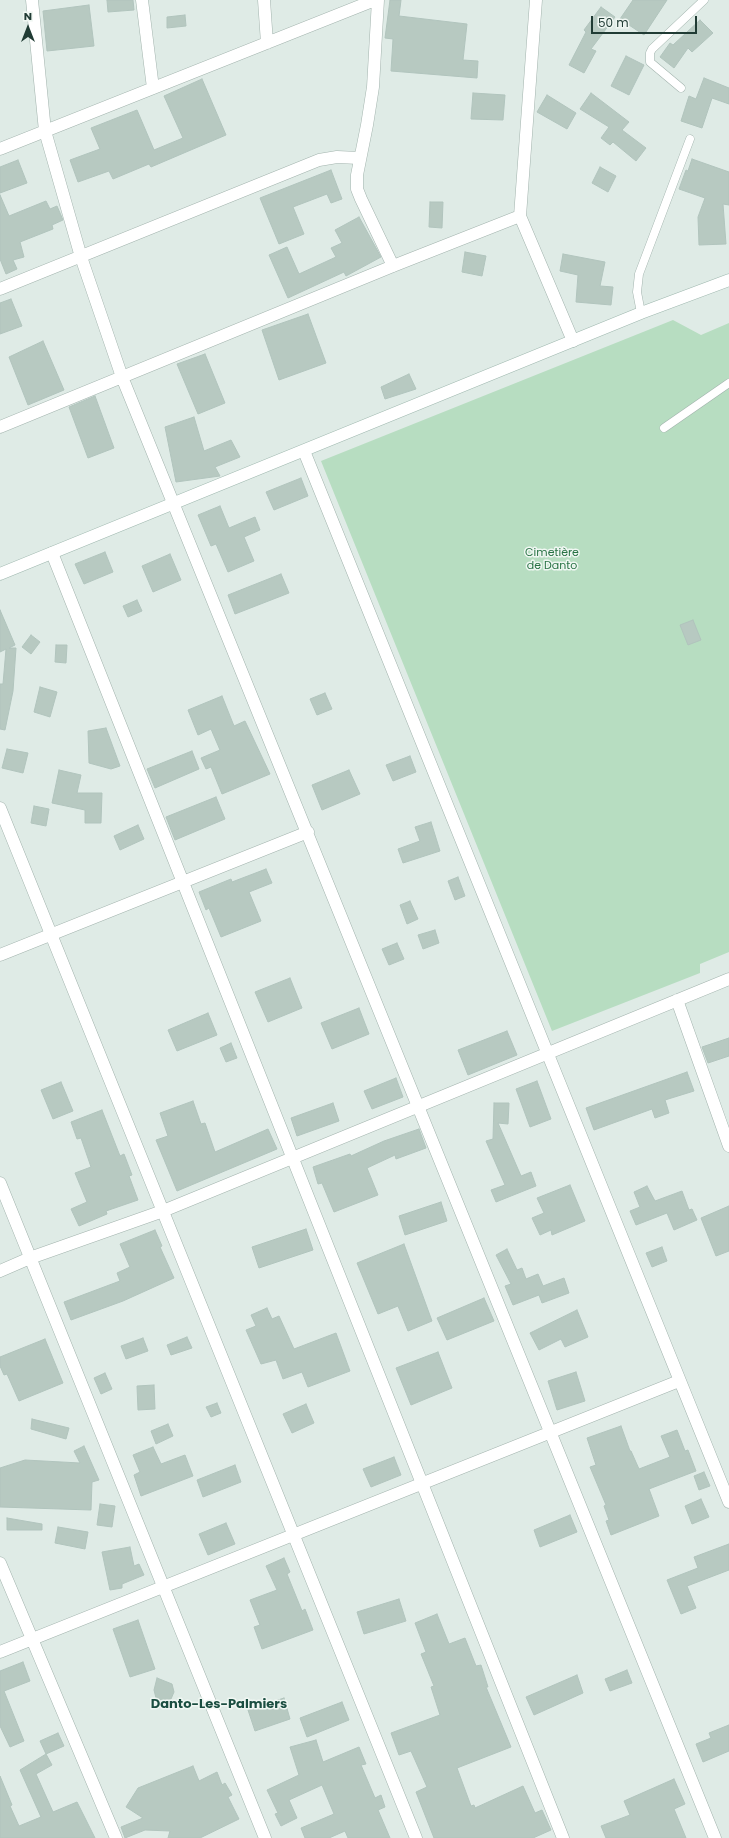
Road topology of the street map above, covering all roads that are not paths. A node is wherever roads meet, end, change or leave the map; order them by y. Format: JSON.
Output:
{"nodes":[{"id":1,"x":32,"y":0,"type":"edge"},
{"id":2,"x":142,"y":0,"type":"edge"},
{"id":3,"x":264,"y":0,"type":"edge"},
{"id":4,"x":375,"y":0,"type":"edge"},
{"id":5,"x":378,"y":0,"type":"edge"},
{"id":6,"x":536,"y":0,"type":"edge"},
{"id":7,"x":704,"y":0,"type":"edge"},
{"id":8,"x":267,"y":43,"type":"junction"},
{"id":9,"x":153,"y":88,"type":"junction"},
{"id":10,"x":681,"y":88,"type":"dead end"},
{"id":11,"x":45,"y":131,"type":"junction"},
{"id":12,"x":690,"y":139,"type":"dead end"},
{"id":13,"x":0,"y":149,"type":"edge"},
{"id":14,"x":359,"y":158,"type":"junction"},
{"id":15,"x":520,"y":216,"type":"junction"},
{"id":16,"x":82,"y":257,"type":"junction"},
{"id":17,"x":393,"y":266,"type":"junction"},
{"id":18,"x":729,"y":280,"type":"edge"},
{"id":19,"x":0,"y":289,"type":"edge"},
{"id":20,"x":641,"y":313,"type":"junction"},
{"id":21,"x":573,"y":341,"type":"junction"},
{"id":22,"x":122,"y":377,"type":"junction"},
{"id":23,"x":729,"y":383,"type":"edge"},
{"id":24,"x":0,"y":427,"type":"edge"},
{"id":25,"x":664,"y":428,"type":"dead end"},
{"id":26,"x":304,"y":451,"type":"junction"},
{"id":27,"x":175,"y":504,"type":"junction"},
{"id":28,"x":52,"y":553,"type":"junction"},
{"id":29,"x":0,"y":574,"type":"edge"},
{"id":30,"x":0,"y":808,"type":"edge"},
{"id":31,"x":308,"y":832,"type":"junction"},
{"id":32,"x":183,"y":882,"type":"junction"},
{"id":33,"x":51,"y":935,"type":"junction"},
{"id":34,"x":0,"y":955,"type":"edge"},
{"id":35,"x":729,"y":979,"type":"edge"},
{"id":36,"x":677,"y":1000,"type":"junction"},
{"id":37,"x":548,"y":1053,"type":"junction"},
{"id":38,"x":418,"y":1106,"type":"junction"},
{"id":39,"x":729,"y":1146,"type":"edge"},
{"id":40,"x":292,"y":1158,"type":"junction"},
{"id":41,"x":0,"y":1183,"type":"edge"},
{"id":42,"x":163,"y":1211,"type":"junction"},
{"id":43,"x":30,"y":1258,"type":"junction"},
{"id":44,"x":0,"y":1271,"type":"edge"},
{"id":45,"x":679,"y":1381,"type":"junction"},
{"id":46,"x":550,"y":1432,"type":"junction"},
{"id":47,"x":725,"y":1478,"type":"edge"},
{"id":48,"x":422,"y":1483,"type":"junction"},
{"id":49,"x":729,"y":1502,"type":"edge"},
{"id":50,"x":294,"y":1535,"type":"junction"},
{"id":51,"x":0,"y":1563,"type":"edge"},
{"id":52,"x":163,"y":1587,"type":"junction"},
{"id":53,"x":32,"y":1639,"type":"junction"},
{"id":54,"x":0,"y":1652,"type":"edge"},
{"id":55,"x":116,"y":1838,"type":"edge"},
{"id":56,"x":265,"y":1838,"type":"edge"},
{"id":57,"x":416,"y":1838,"type":"edge"},
{"id":58,"x":564,"y":1838,"type":"edge"},
{"id":59,"x":715,"y":1838,"type":"edge"}],
"edges":[{"from":1,"to":11,"type":"street"},
{"from":2,"to":9,"type":"street"},
{"from":3,"to":8,"type":"street"},
{"from":4,"to":8,"type":"street"},
{"from":5,"to":14,"type":"street"},
{"from":6,"to":15,"type":"street"},
{"from":7,"to":10,"type":"lane"},
{"from":8,"to":9,"type":"street"},
{"from":9,"to":11,"type":"street"},
{"from":11,"to":13,"type":"street"},
{"from":11,"to":16,"type":"street"},
{"from":12,"to":20,"type":"lane"},
{"from":14,"to":16,"type":"street"},
{"from":14,"to":17,"type":"street"},
{"from":15,"to":17,"type":"street"},
{"from":15,"to":21,"type":"street"},
{"from":16,"to":19,"type":"street"},
{"from":16,"to":22,"type":"street"},
{"from":17,"to":22,"type":"street"},
{"from":18,"to":20,"type":"street"},
{"from":20,"to":21,"type":"street"},
{"from":21,"to":26,"type":"street"},
{"from":22,"to":24,"type":"street"},
{"from":22,"to":27,"type":"street"},
{"from":23,"to":25,"type":"lane"},
{"from":26,"to":27,"type":"street"},
{"from":26,"to":37,"type":"street"},
{"from":27,"to":28,"type":"street"},
{"from":27,"to":31,"type":"street"},
{"from":28,"to":29,"type":"street"},
{"from":28,"to":32,"type":"street"},
{"from":30,"to":33,"type":"street"},
{"from":31,"to":32,"type":"street"},
{"from":31,"to":38,"type":"street"},
{"from":32,"to":33,"type":"street"},
{"from":32,"to":40,"type":"street"},
{"from":33,"to":34,"type":"street"},
{"from":33,"to":42,"type":"street"},
{"from":35,"to":36,"type":"street"},
{"from":36,"to":37,"type":"street"},
{"from":36,"to":39,"type":"street"},
{"from":37,"to":38,"type":"street"},
{"from":37,"to":45,"type":"street"},
{"from":38,"to":40,"type":"street"},
{"from":38,"to":46,"type":"street"},
{"from":40,"to":42,"type":"street"},
{"from":40,"to":48,"type":"street"},
{"from":41,"to":43,"type":"street"},
{"from":42,"to":43,"type":"street"},
{"from":42,"to":50,"type":"street"},
{"from":43,"to":44,"type":"street"},
{"from":43,"to":52,"type":"street"},
{"from":45,"to":46,"type":"street"},
{"from":45,"to":47,"type":"street"},
{"from":46,"to":48,"type":"street"},
{"from":46,"to":59,"type":"street"},
{"from":47,"to":49,"type":"street"},
{"from":48,"to":50,"type":"street"},
{"from":48,"to":58,"type":"street"},
{"from":50,"to":52,"type":"street"},
{"from":50,"to":57,"type":"street"},
{"from":51,"to":53,"type":"street"},
{"from":52,"to":53,"type":"street"},
{"from":52,"to":56,"type":"street"},
{"from":53,"to":54,"type":"street"},
{"from":53,"to":55,"type":"street"}]}
